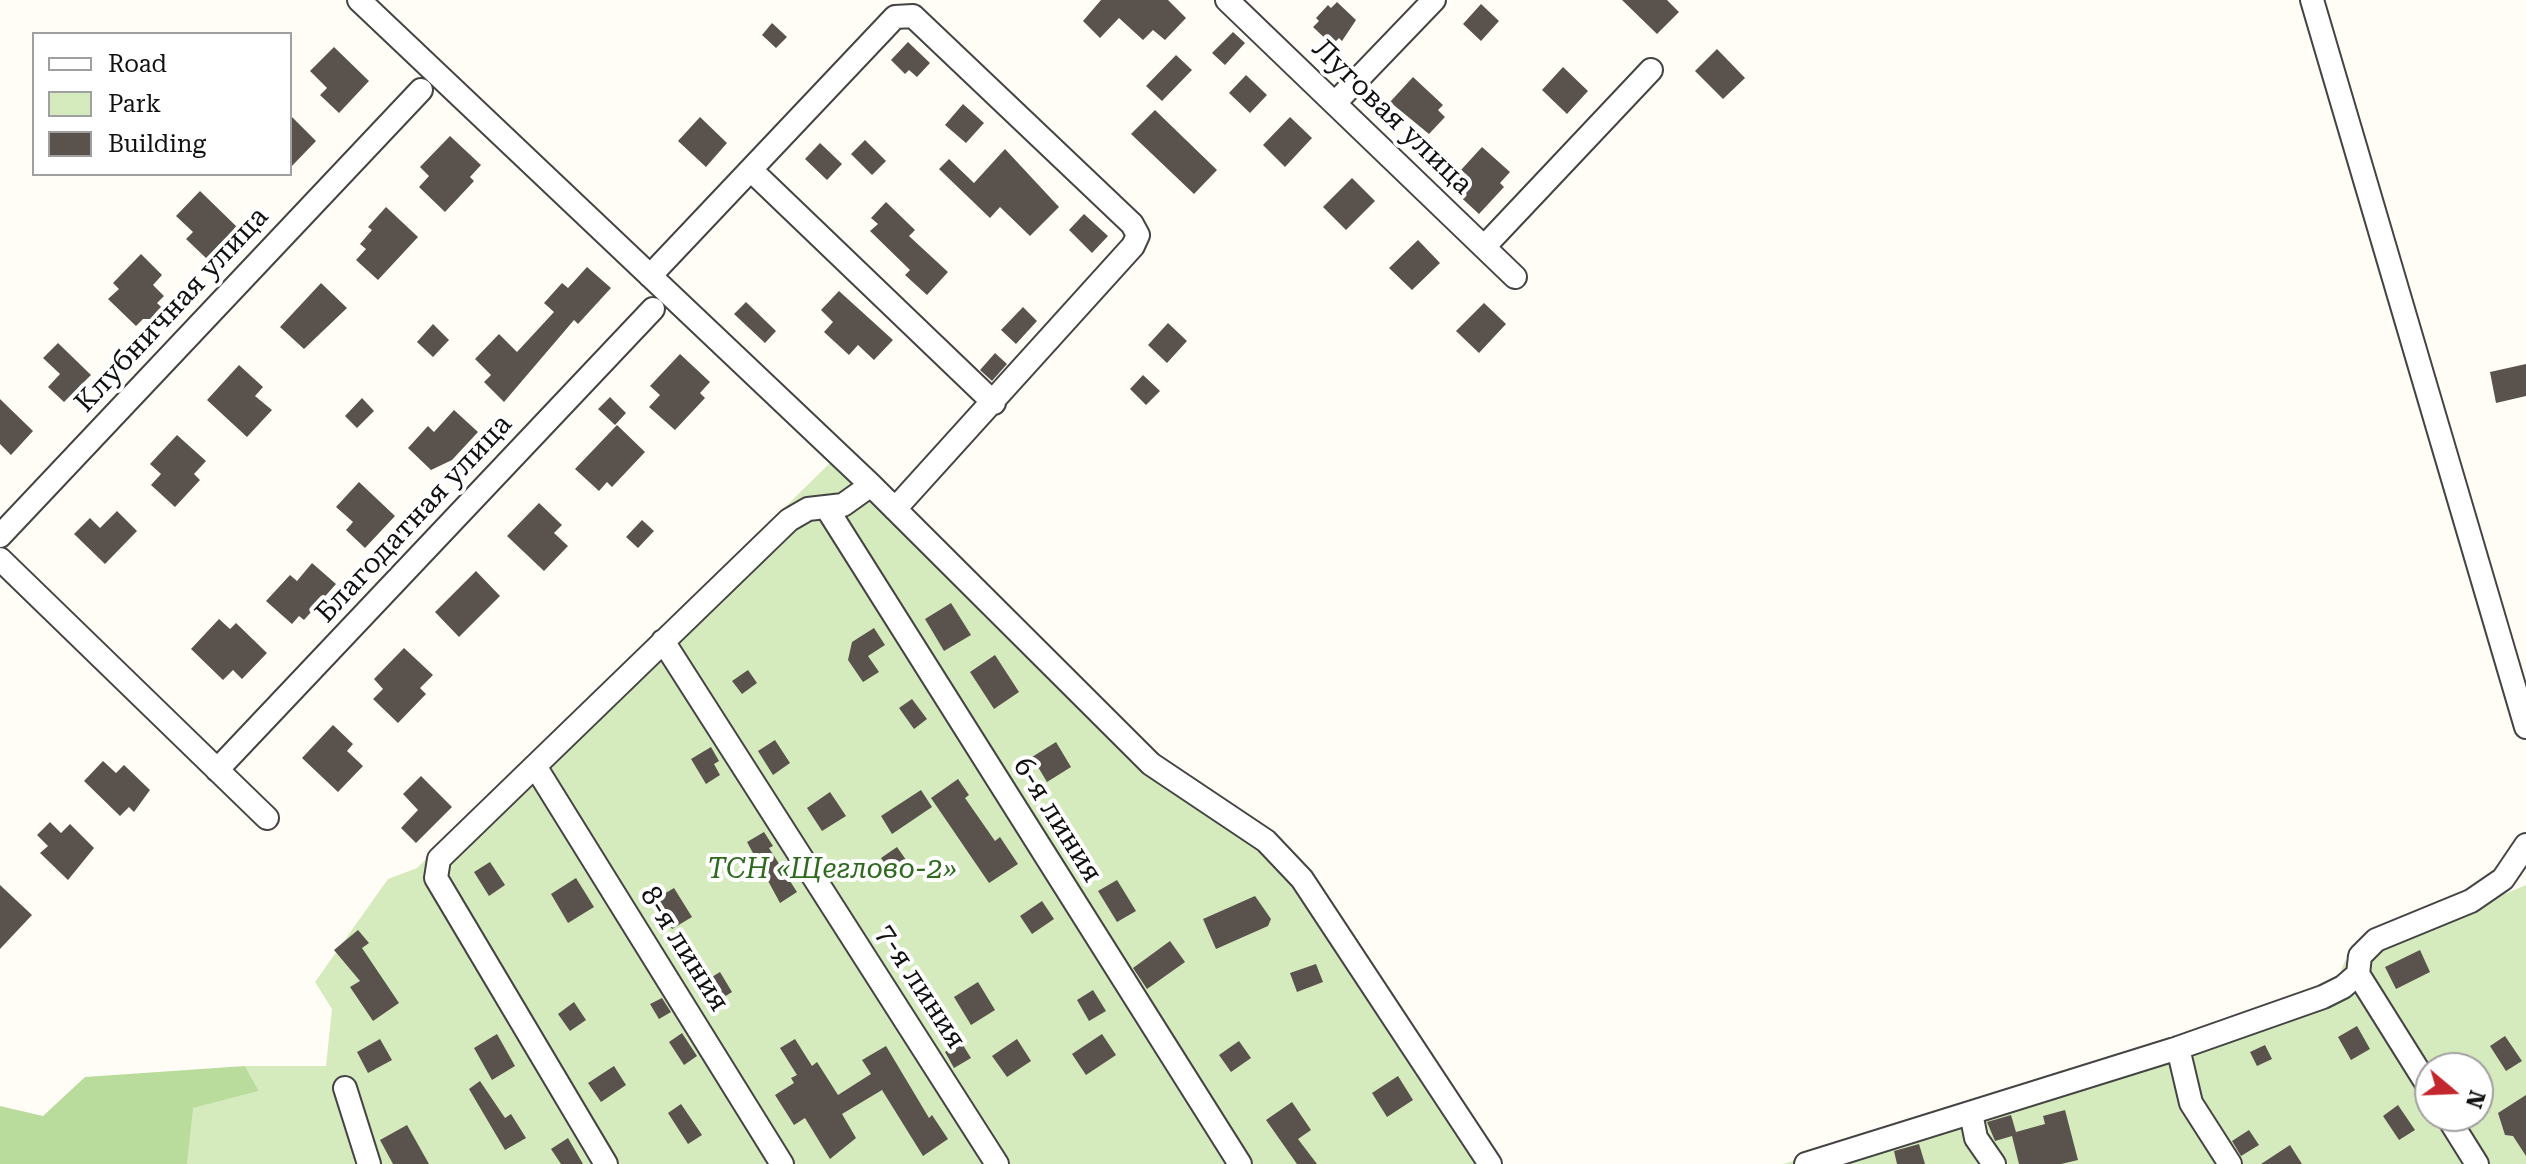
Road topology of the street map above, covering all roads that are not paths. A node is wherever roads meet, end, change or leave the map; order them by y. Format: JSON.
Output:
{"nodes":[{"id":1,"x":359,"y":0,"type":"edge"},
{"id":2,"x":1227,"y":0,"type":"edge"},
{"id":3,"x":1434,"y":0,"type":"edge"},
{"id":4,"x":2312,"y":0,"type":"edge"},
{"id":5,"x":1651,"y":70,"type":"dead end"},
{"id":6,"x":421,"y":90,"type":"dead end"},
{"id":7,"x":1335,"y":103,"type":"junction"},
{"id":8,"x":751,"y":170,"type":"junction"},
{"id":9,"x":1484,"y":247,"type":"junction"},
{"id":10,"x":650,"y":276,"type":"junction"},
{"id":11,"x":1515,"y":277,"type":"dead end"},
{"id":12,"x":653,"y":309,"type":"dead end"},
{"id":13,"x":994,"y":403,"type":"junction"},
{"id":14,"x":871,"y":485,"type":"junction"},
{"id":15,"x":826,"y":507,"type":"junction"},
{"id":16,"x":895,"y":509,"type":"junction"},
{"id":17,"x":0,"y":536,"type":"edge"},
{"id":18,"x":0,"y":559,"type":"edge"},
{"id":19,"x":663,"y":641,"type":"junction"},
{"id":20,"x":2526,"y":727,"type":"edge"},
{"id":21,"x":535,"y":766,"type":"junction"},
{"id":22,"x":217,"y":770,"type":"junction"},
{"id":23,"x":267,"y":818,"type":"dead end"},
{"id":24,"x":2526,"y":845,"type":"edge"},
{"id":25,"x":2358,"y":974,"type":"junction"},
{"id":26,"x":2178,"y":1048,"type":"junction"},
{"id":27,"x":2414,"y":1063,"type":"edge"},
{"id":28,"x":345,"y":1088,"type":"dead end"},
{"id":29,"x":1971,"y":1113,"type":"junction"},
{"id":30,"x":2457,"y":1132,"type":"edge"},
{"id":31,"x":369,"y":1164,"type":"edge"},
{"id":32,"x":606,"y":1164,"type":"edge"},
{"id":33,"x":782,"y":1164,"type":"edge"},
{"id":34,"x":997,"y":1164,"type":"edge"},
{"id":35,"x":1240,"y":1164,"type":"edge"},
{"id":36,"x":1490,"y":1164,"type":"edge"},
{"id":37,"x":1806,"y":1164,"type":"edge"},
{"id":38,"x":1994,"y":1164,"type":"edge"},
{"id":39,"x":2230,"y":1164,"type":"edge"},
{"id":40,"x":2477,"y":1164,"type":"edge"}],
"edges":[{"from":1,"to":10,"type":"street"},
{"from":2,"to":7,"type":"street","name":"Луговая улица"},
{"from":3,"to":7,"type":"street"},
{"from":4,"to":20,"type":"street"},
{"from":5,"to":9,"type":"street"},
{"from":6,"to":17,"type":"street","name":"Клубничная улица"},
{"from":7,"to":9,"type":"street","name":"Луговая улица"},
{"from":8,"to":10,"type":"street"},
{"from":8,"to":13,"type":"street"},
{"from":8,"to":13,"type":"street"},
{"from":9,"to":11,"type":"street","name":"Луговая улица"},
{"from":10,"to":14,"type":"street"},
{"from":12,"to":22,"type":"street","name":"Благодатная улица"},
{"from":13,"to":16,"type":"street"},
{"from":14,"to":15,"type":"street"},
{"from":14,"to":16,"type":"street"},
{"from":15,"to":19,"type":"street"},
{"from":15,"to":35,"type":"street","name":"6-я линия"},
{"from":16,"to":36,"type":"street"},
{"from":18,"to":22,"type":"street"},
{"from":19,"to":21,"type":"street"},
{"from":19,"to":34,"type":"street","name":"7-я линия"},
{"from":21,"to":32,"type":"street"},
{"from":21,"to":33,"type":"street","name":"8-я линия"},
{"from":22,"to":23,"type":"street"},
{"from":24,"to":25,"type":"street"},
{"from":25,"to":26,"type":"street"},
{"from":25,"to":27,"type":"street"},
{"from":26,"to":29,"type":"street"},
{"from":26,"to":39,"type":"street"},
{"from":28,"to":31,"type":"street"},
{"from":29,"to":37,"type":"street"},
{"from":29,"to":38,"type":"street"},
{"from":30,"to":40,"type":"street"}]}
